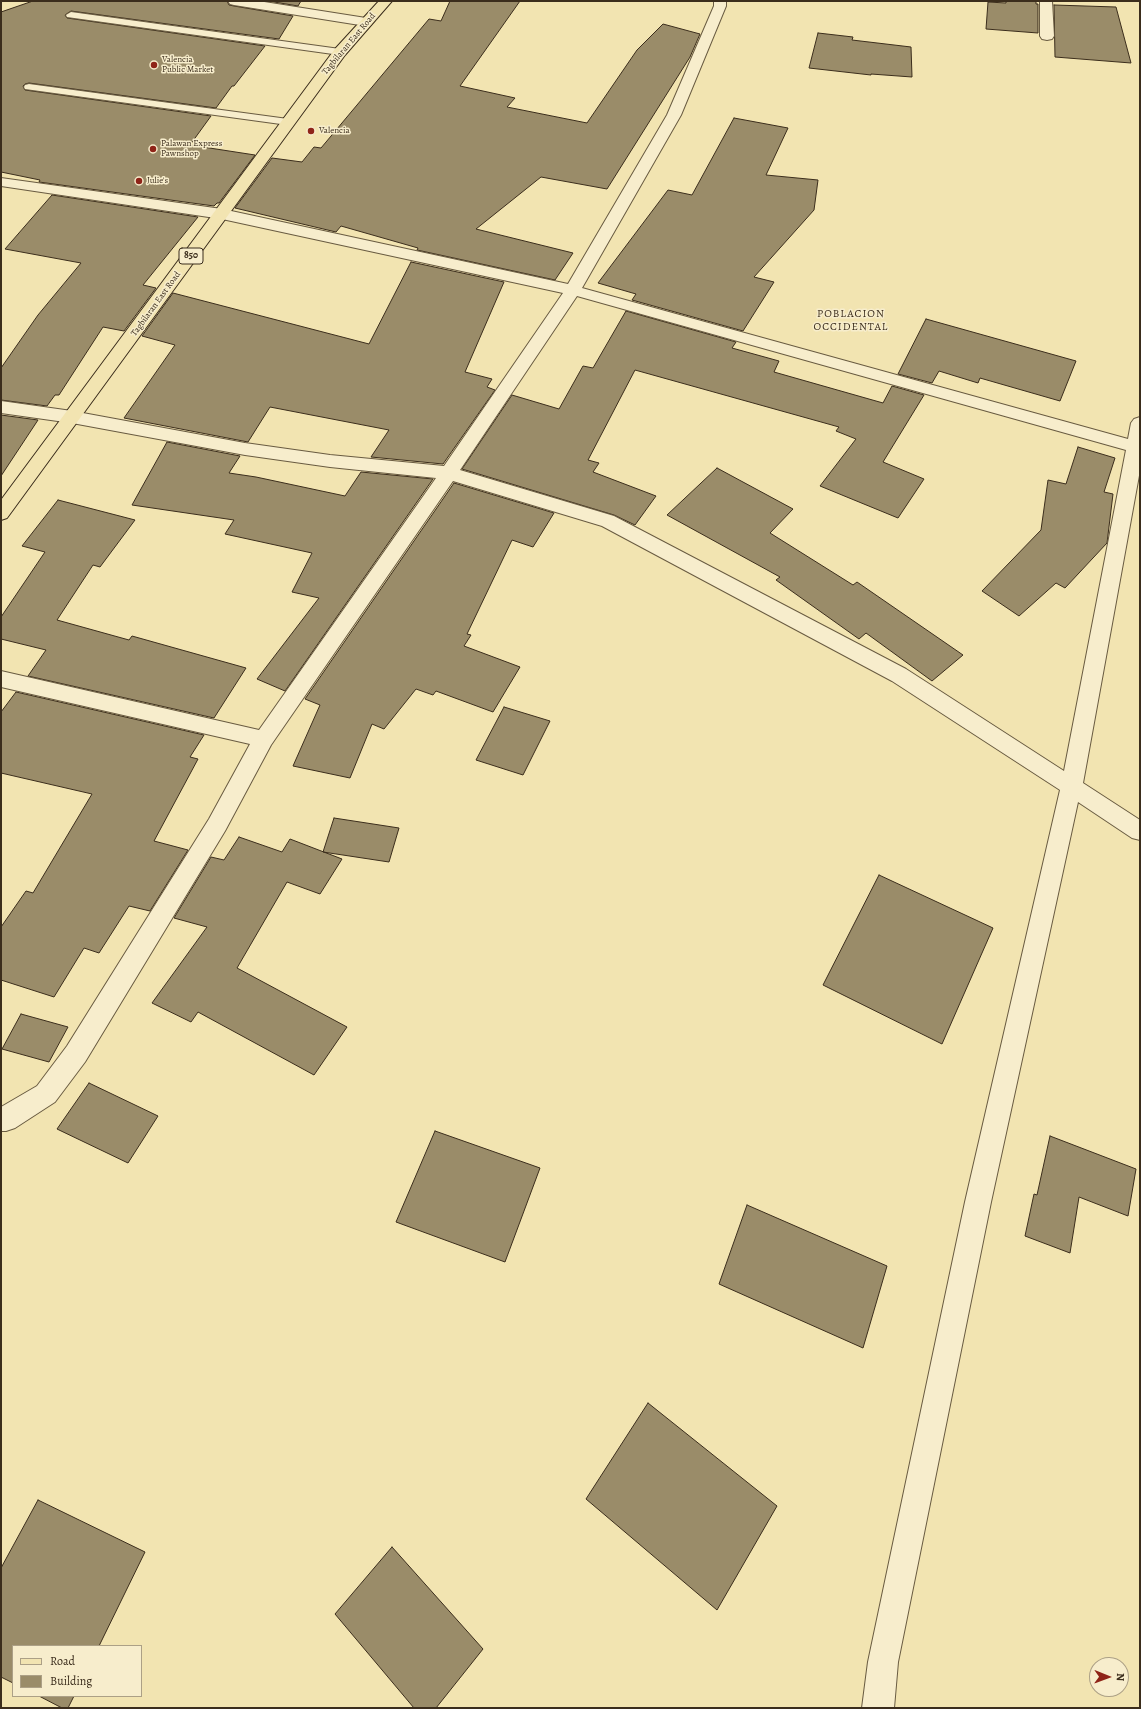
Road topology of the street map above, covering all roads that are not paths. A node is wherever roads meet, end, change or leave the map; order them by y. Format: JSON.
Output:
{"nodes":[{"id":1,"x":234,"y":1,"type":"edge"},
{"id":2,"x":386,"y":1,"type":"edge"},
{"id":3,"x":720,"y":1,"type":"edge"},
{"id":4,"x":1046,"y":1,"type":"edge"},
{"id":5,"x":70,"y":15,"type":"dead end"},
{"id":6,"x":366,"y":22,"type":"junction"},
{"id":7,"x":1047,"y":36,"type":"dead end"},
{"id":8,"x":340,"y":52,"type":"junction"},
{"id":9,"x":30,"y":87,"type":"dead end"},
{"id":10,"x":288,"y":122,"type":"junction"},
{"id":11,"x":1,"y":182,"type":"edge"},
{"id":12,"x":222,"y":214,"type":"junction"},
{"id":13,"x":573,"y":290,"type":"junction"},
{"id":14,"x":1,"y":407,"type":"edge"},
{"id":15,"x":72,"y":417,"type":"junction"},
{"id":16,"x":1140,"y":424,"type":"edge"},
{"id":17,"x":1134,"y":447,"type":"junction"},
{"id":18,"x":449,"y":473,"type":"junction"},
{"id":19,"x":1,"y":514,"type":"edge"},
{"id":20,"x":1,"y":679,"type":"edge"},
{"id":21,"x":264,"y":739,"type":"junction"},
{"id":22,"x":1071,"y":788,"type":"junction"},
{"id":23,"x":1140,"y":831,"type":"edge"},
{"id":24,"x":1,"y":1119,"type":"edge"},
{"id":25,"x":878,"y":1708,"type":"edge"}],
"edges":[{"from":1,"to":6,"type":"street"},
{"from":2,"to":6,"type":"main road","name":"Tagbilaran East Road","number":"850"},
{"from":3,"to":13,"type":"street"},
{"from":4,"to":7,"type":"street"},
{"from":5,"to":8,"type":"lane"},
{"from":6,"to":8,"type":"main road","name":"Tagbilaran East Road","number":"850"},
{"from":8,"to":10,"type":"main road","name":"Tagbilaran East Road","number":"850"},
{"from":9,"to":10,"type":"lane"},
{"from":10,"to":12,"type":"main road","name":"Tagbilaran East Road","number":"850"},
{"from":11,"to":12,"type":"street"},
{"from":12,"to":13,"type":"street"},
{"from":12,"to":15,"type":"main road","name":"Tagbilaran East Road","number":"850"},
{"from":13,"to":17,"type":"street"},
{"from":13,"to":18,"type":"street"},
{"from":14,"to":15,"type":"street"},
{"from":15,"to":18,"type":"street"},
{"from":15,"to":19,"type":"main road","name":"Tagbilaran East Road","number":"850"},
{"from":16,"to":17,"type":"street"},
{"from":17,"to":22,"type":"street"},
{"from":18,"to":21,"type":"street"},
{"from":18,"to":22,"type":"street"},
{"from":20,"to":21,"type":"street"},
{"from":21,"to":24,"type":"street"},
{"from":22,"to":23,"type":"street"},
{"from":22,"to":25,"type":"street"}]}
